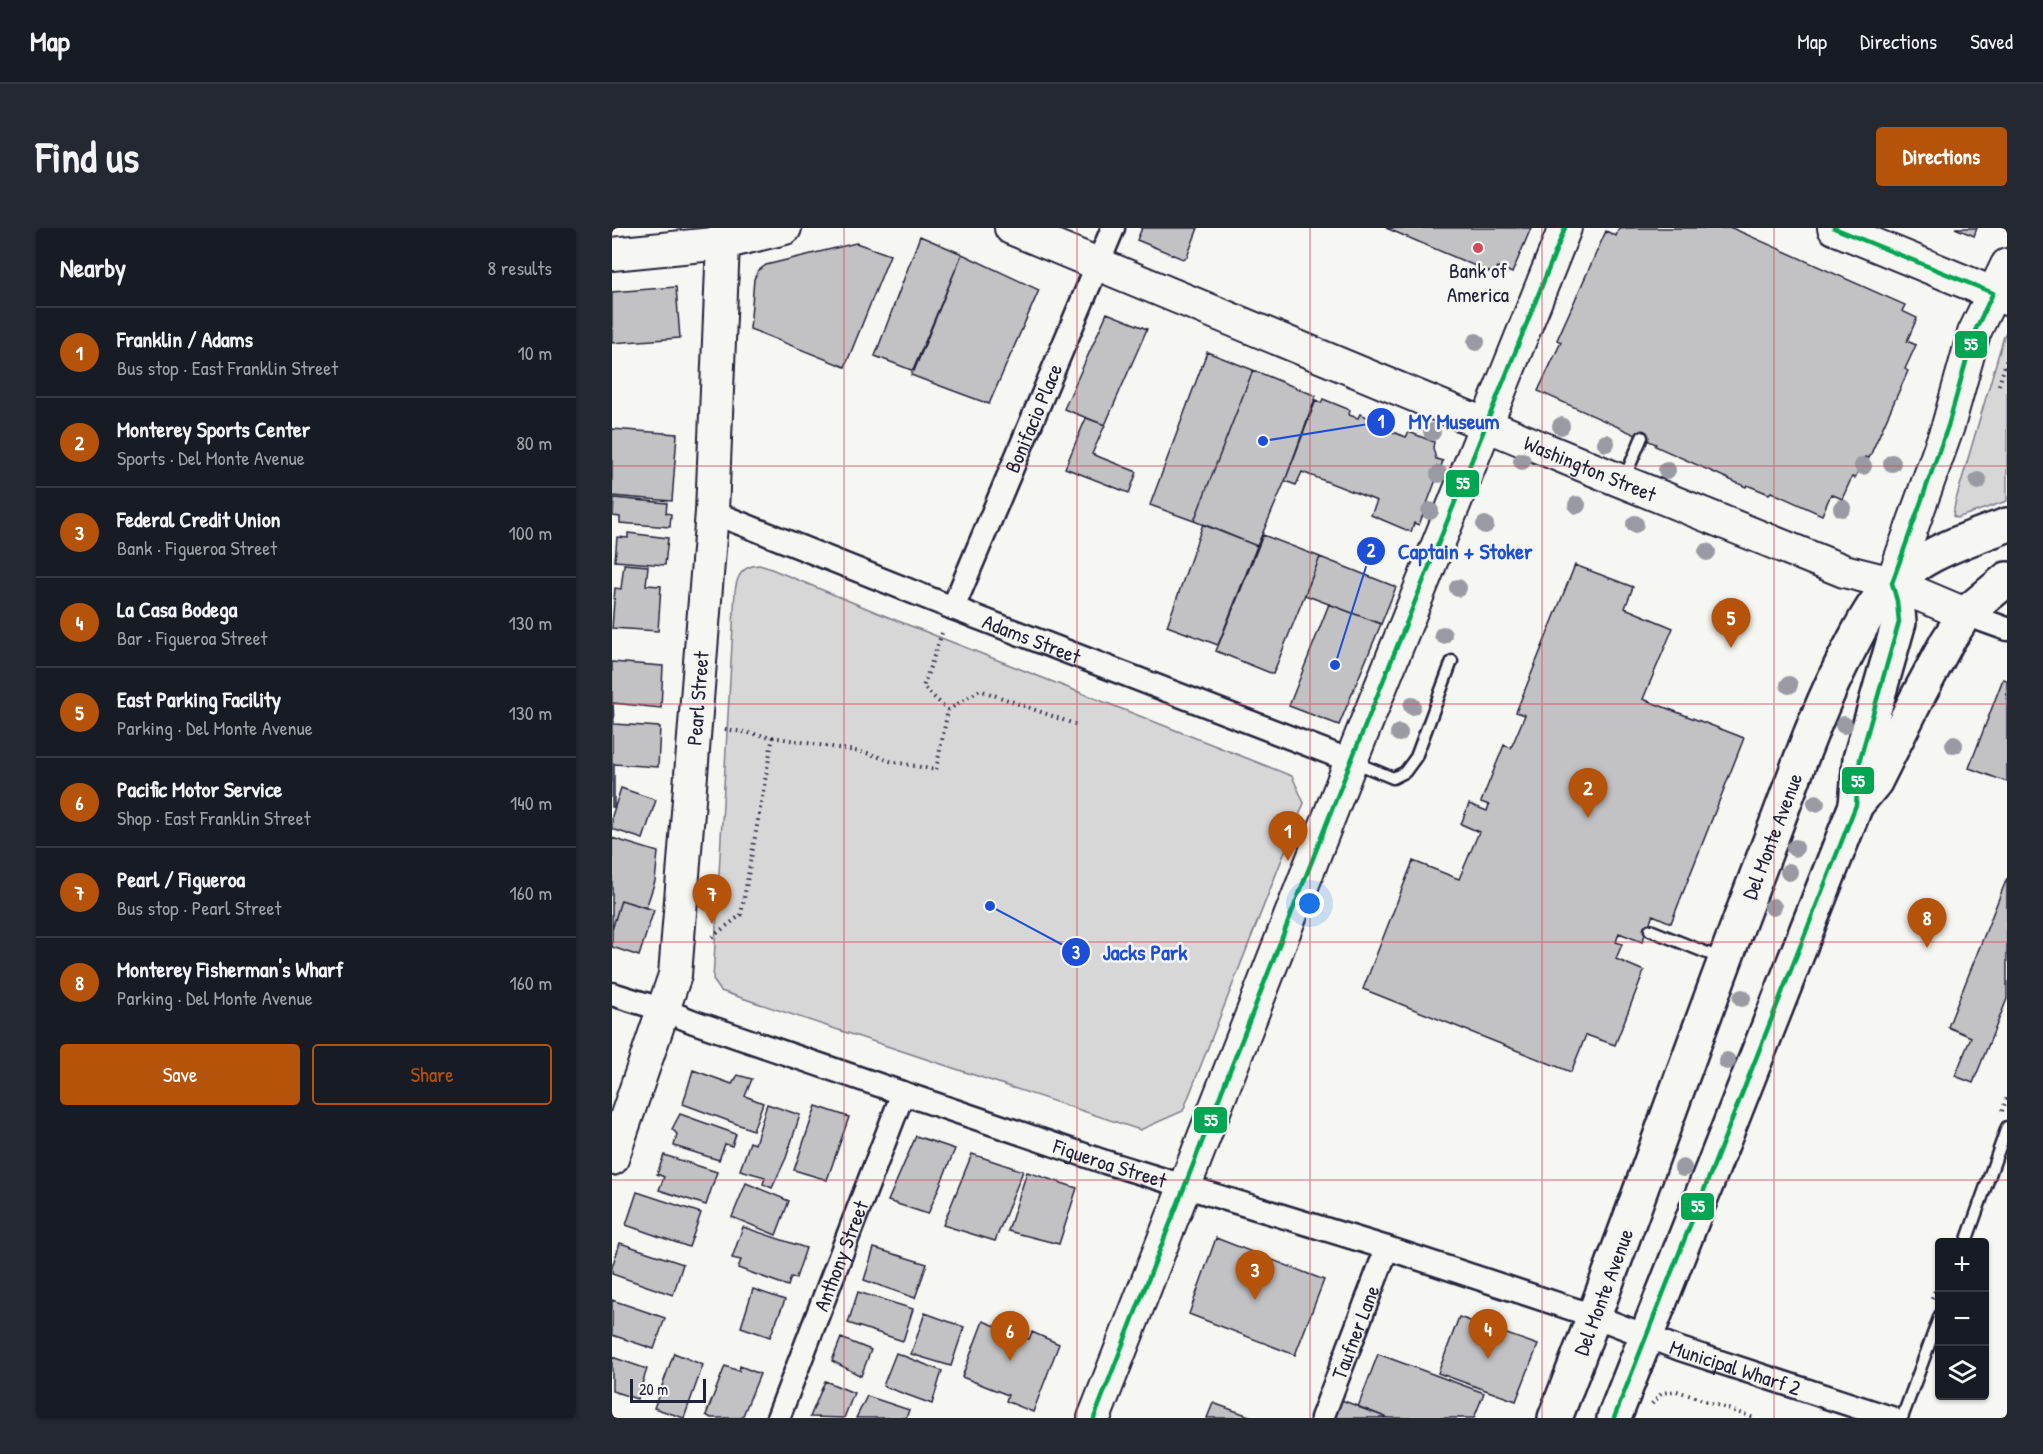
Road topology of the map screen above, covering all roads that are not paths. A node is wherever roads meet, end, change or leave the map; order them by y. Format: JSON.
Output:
{"nodes":[{"id":1,"x":785,"y":228,"type":"edge"},
{"id":2,"x":1011,"y":228,"type":"edge"},
{"id":3,"x":1113,"y":228,"type":"edge"},
{"id":4,"x":1565,"y":228,"type":"edge"},
{"id":5,"x":1834,"y":228,"type":"edge"},
{"id":6,"x":724,"y":236,"type":"edge"},
{"id":7,"x":612,"y":254,"type":"edge"},
{"id":8,"x":1098,"y":264,"type":"junction"},
{"id":9,"x":2007,"y":266,"type":"edge"},
{"id":10,"x":2000,"y":296,"type":"edge"},
{"id":11,"x":1485,"y":426,"type":"junction"},
{"id":12,"x":1642,"y":437,"type":"dead end"},
{"id":13,"x":1623,"y":482,"type":"junction"},
{"id":14,"x":712,"y":512,"type":"junction"},
{"id":15,"x":2007,"y":525,"type":"edge"},
{"id":16,"x":2007,"y":579,"type":"edge"},
{"id":17,"x":1892,"y":583,"type":"junction"},
{"id":18,"x":953,"y":608,"type":"junction"},
{"id":19,"x":1965,"y":614,"type":"junction"},
{"id":20,"x":2007,"y":629,"type":"edge"},
{"id":21,"x":1452,"y":661,"type":"dead end"},
{"id":22,"x":1351,"y":761,"type":"junction"},
{"id":23,"x":1856,"y":806,"type":"junction"},
{"id":24,"x":1650,"y":930,"type":"dead end"},
{"id":25,"x":1724,"y":960,"type":"junction"},
{"id":26,"x":612,"y":994,"type":"edge"},
{"id":27,"x":664,"y":1010,"type":"junction"},
{"id":28,"x":903,"y":1093,"type":"junction"},
{"id":29,"x":2007,"y":1127,"type":"edge"},
{"id":30,"x":612,"y":1159,"type":"edge"},
{"id":31,"x":1185,"y":1188,"type":"junction"},
{"id":32,"x":1967,"y":1238,"type":"edge"},
{"id":33,"x":1386,"y":1248,"type":"junction"},
{"id":34,"x":1594,"y":1316,"type":"junction"},
{"id":35,"x":1935,"y":1329,"type":"edge"},
{"id":36,"x":1647,"y":1336,"type":"junction"},
{"id":37,"x":778,"y":1418,"type":"edge"},
{"id":38,"x":1094,"y":1418,"type":"edge"},
{"id":39,"x":1322,"y":1418,"type":"edge"},
{"id":40,"x":1555,"y":1418,"type":"edge"},
{"id":41,"x":1614,"y":1418,"type":"edge"},
{"id":42,"x":1891,"y":1418,"type":"edge"},
{"id":43,"x":1902,"y":1418,"type":"edge"}],
"edges":[{"from":1,"to":6,"type":"street"},
{"from":2,"to":8,"type":"street","name":"Washington Street"},
{"from":3,"to":8,"type":"street","name":"Bonifacio Place"},
{"from":4,"to":11,"type":"street"},
{"from":5,"to":10,"type":"street"},
{"from":6,"to":7,"type":"street"},
{"from":6,"to":14,"type":"street","name":"Pearl Street"},
{"from":8,"to":11,"type":"street","name":"Washington Street"},
{"from":8,"to":18,"type":"street","name":"Bonifacio Place"},
{"from":9,"to":10,"type":"street","name":"Del Monte Avenue"},
{"from":10,"to":17,"type":"street","name":"Del Monte Avenue"},
{"from":11,"to":13,"type":"street","name":"Washington Street"},
{"from":11,"to":22,"type":"street"},
{"from":12,"to":13,"type":"lane"},
{"from":13,"to":17,"type":"street","name":"Washington Street"},
{"from":14,"to":18,"type":"street","name":"Adams Street"},
{"from":14,"to":27,"type":"street","name":"Pearl Street"},
{"from":15,"to":17,"type":"main road"},
{"from":16,"to":19,"type":"main road"},
{"from":17,"to":19,"type":"street","name":"Washington Street"},
{"from":17,"to":23,"type":"main road"},
{"from":17,"to":25,"type":"main road","name":"Del Monte Avenue"},
{"from":18,"to":22,"type":"street","name":"Adams Street"},
{"from":19,"to":20,"type":"street","name":"Washington Street"},
{"from":19,"to":23,"type":"main road"},
{"from":21,"to":22,"type":"lane"},
{"from":22,"to":31,"type":"street"},
{"from":23,"to":36,"type":"main road"},
{"from":24,"to":25,"type":"lane"},
{"from":25,"to":34,"type":"main road","name":"Del Monte Avenue"},
{"from":26,"to":27,"type":"street","name":"Figueroa Street"},
{"from":27,"to":28,"type":"street","name":"Figueroa Street"},
{"from":27,"to":30,"type":"street","name":"Pearl Street"},
{"from":28,"to":31,"type":"street","name":"Figueroa Street"},
{"from":28,"to":37,"type":"street","name":"Anthony Street"},
{"from":29,"to":32,"type":"lane"},
{"from":31,"to":33,"type":"street","name":"Figueroa Street"},
{"from":31,"to":38,"type":"street"},
{"from":33,"to":34,"type":"street","name":"Figueroa Street"},
{"from":33,"to":39,"type":"street","name":"Taufner Lane"},
{"from":34,"to":36,"type":"street","name":"Figueroa Street"},
{"from":34,"to":40,"type":"main road","name":"Del Monte Avenue"},
{"from":35,"to":43,"type":"lane"},
{"from":36,"to":41,"type":"main road"},
{"from":36,"to":42,"type":"street","name":"Municipal Wharf 2"}]}
